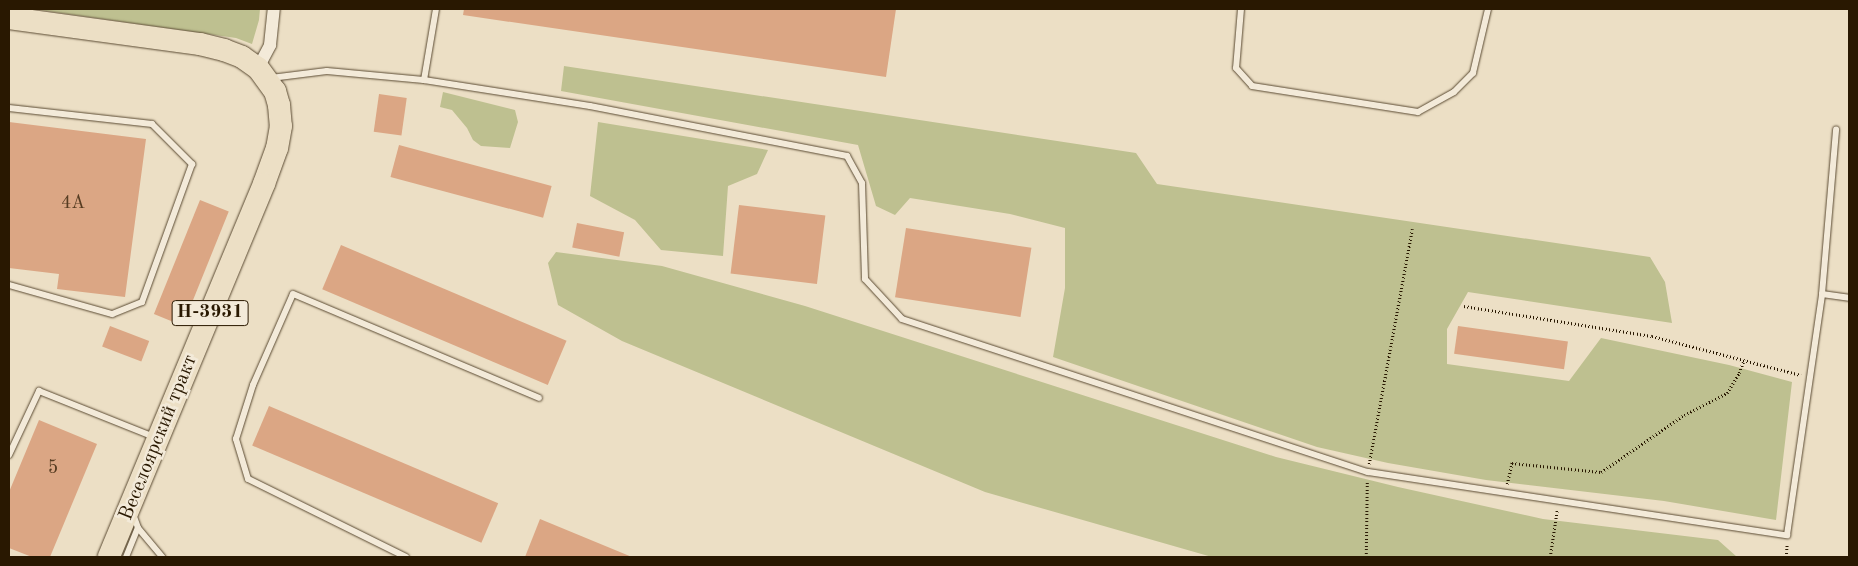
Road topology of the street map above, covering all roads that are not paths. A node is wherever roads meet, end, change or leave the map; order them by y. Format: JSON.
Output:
{"nodes":[{"id":1,"x":274,"y":9,"type":"edge"},
{"id":2,"x":436,"y":9,"type":"edge"},
{"id":3,"x":1241,"y":9,"type":"edge"},
{"id":4,"x":1488,"y":9,"type":"edge"},
{"id":5,"x":9,"y":18,"type":"edge"},
{"id":6,"x":263,"y":73,"type":"junction"},
{"id":7,"x":424,"y":80,"type":"junction"},
{"id":8,"x":9,"y":108,"type":"edge"},
{"id":9,"x":1836,"y":130,"type":"dead end"},
{"id":10,"x":9,"y":285,"type":"edge"},
{"id":11,"x":1822,"y":294,"type":"junction"},
{"id":12,"x":1849,"y":298,"type":"edge"},
{"id":13,"x":539,"y":398,"type":"dead end"},
{"id":14,"x":158,"y":438,"type":"junction"},
{"id":15,"x":9,"y":455,"type":"edge"},
{"id":16,"x":134,"y":518,"type":"junction"},
{"id":17,"x":109,"y":557,"type":"edge"},
{"id":18,"x":126,"y":557,"type":"edge"},
{"id":19,"x":162,"y":557,"type":"edge"},
{"id":20,"x":406,"y":557,"type":"edge"}],
"edges":[{"from":1,"to":6,"type":"street"},
{"from":2,"to":7,"type":"lane"},
{"from":3,"to":4,"type":"lane"},
{"from":5,"to":6,"type":"highway"},
{"from":6,"to":7,"type":"lane"},
{"from":6,"to":14,"type":"highway","name":"Веселоярский тракт","number":"Н-3931"},
{"from":7,"to":11,"type":"lane"},
{"from":8,"to":10,"type":"lane"},
{"from":9,"to":11,"type":"lane"},
{"from":11,"to":12,"type":"lane"},
{"from":13,"to":20,"type":"lane"},
{"from":14,"to":15,"type":"lane"},
{"from":14,"to":16,"type":"highway","name":"Веселоярский тракт","number":"Н-3931"},
{"from":16,"to":17,"type":"highway","name":"Веселоярский тракт","number":"Н-3931"},
{"from":16,"to":18,"type":"lane"},
{"from":16,"to":19,"type":"lane"}]}
